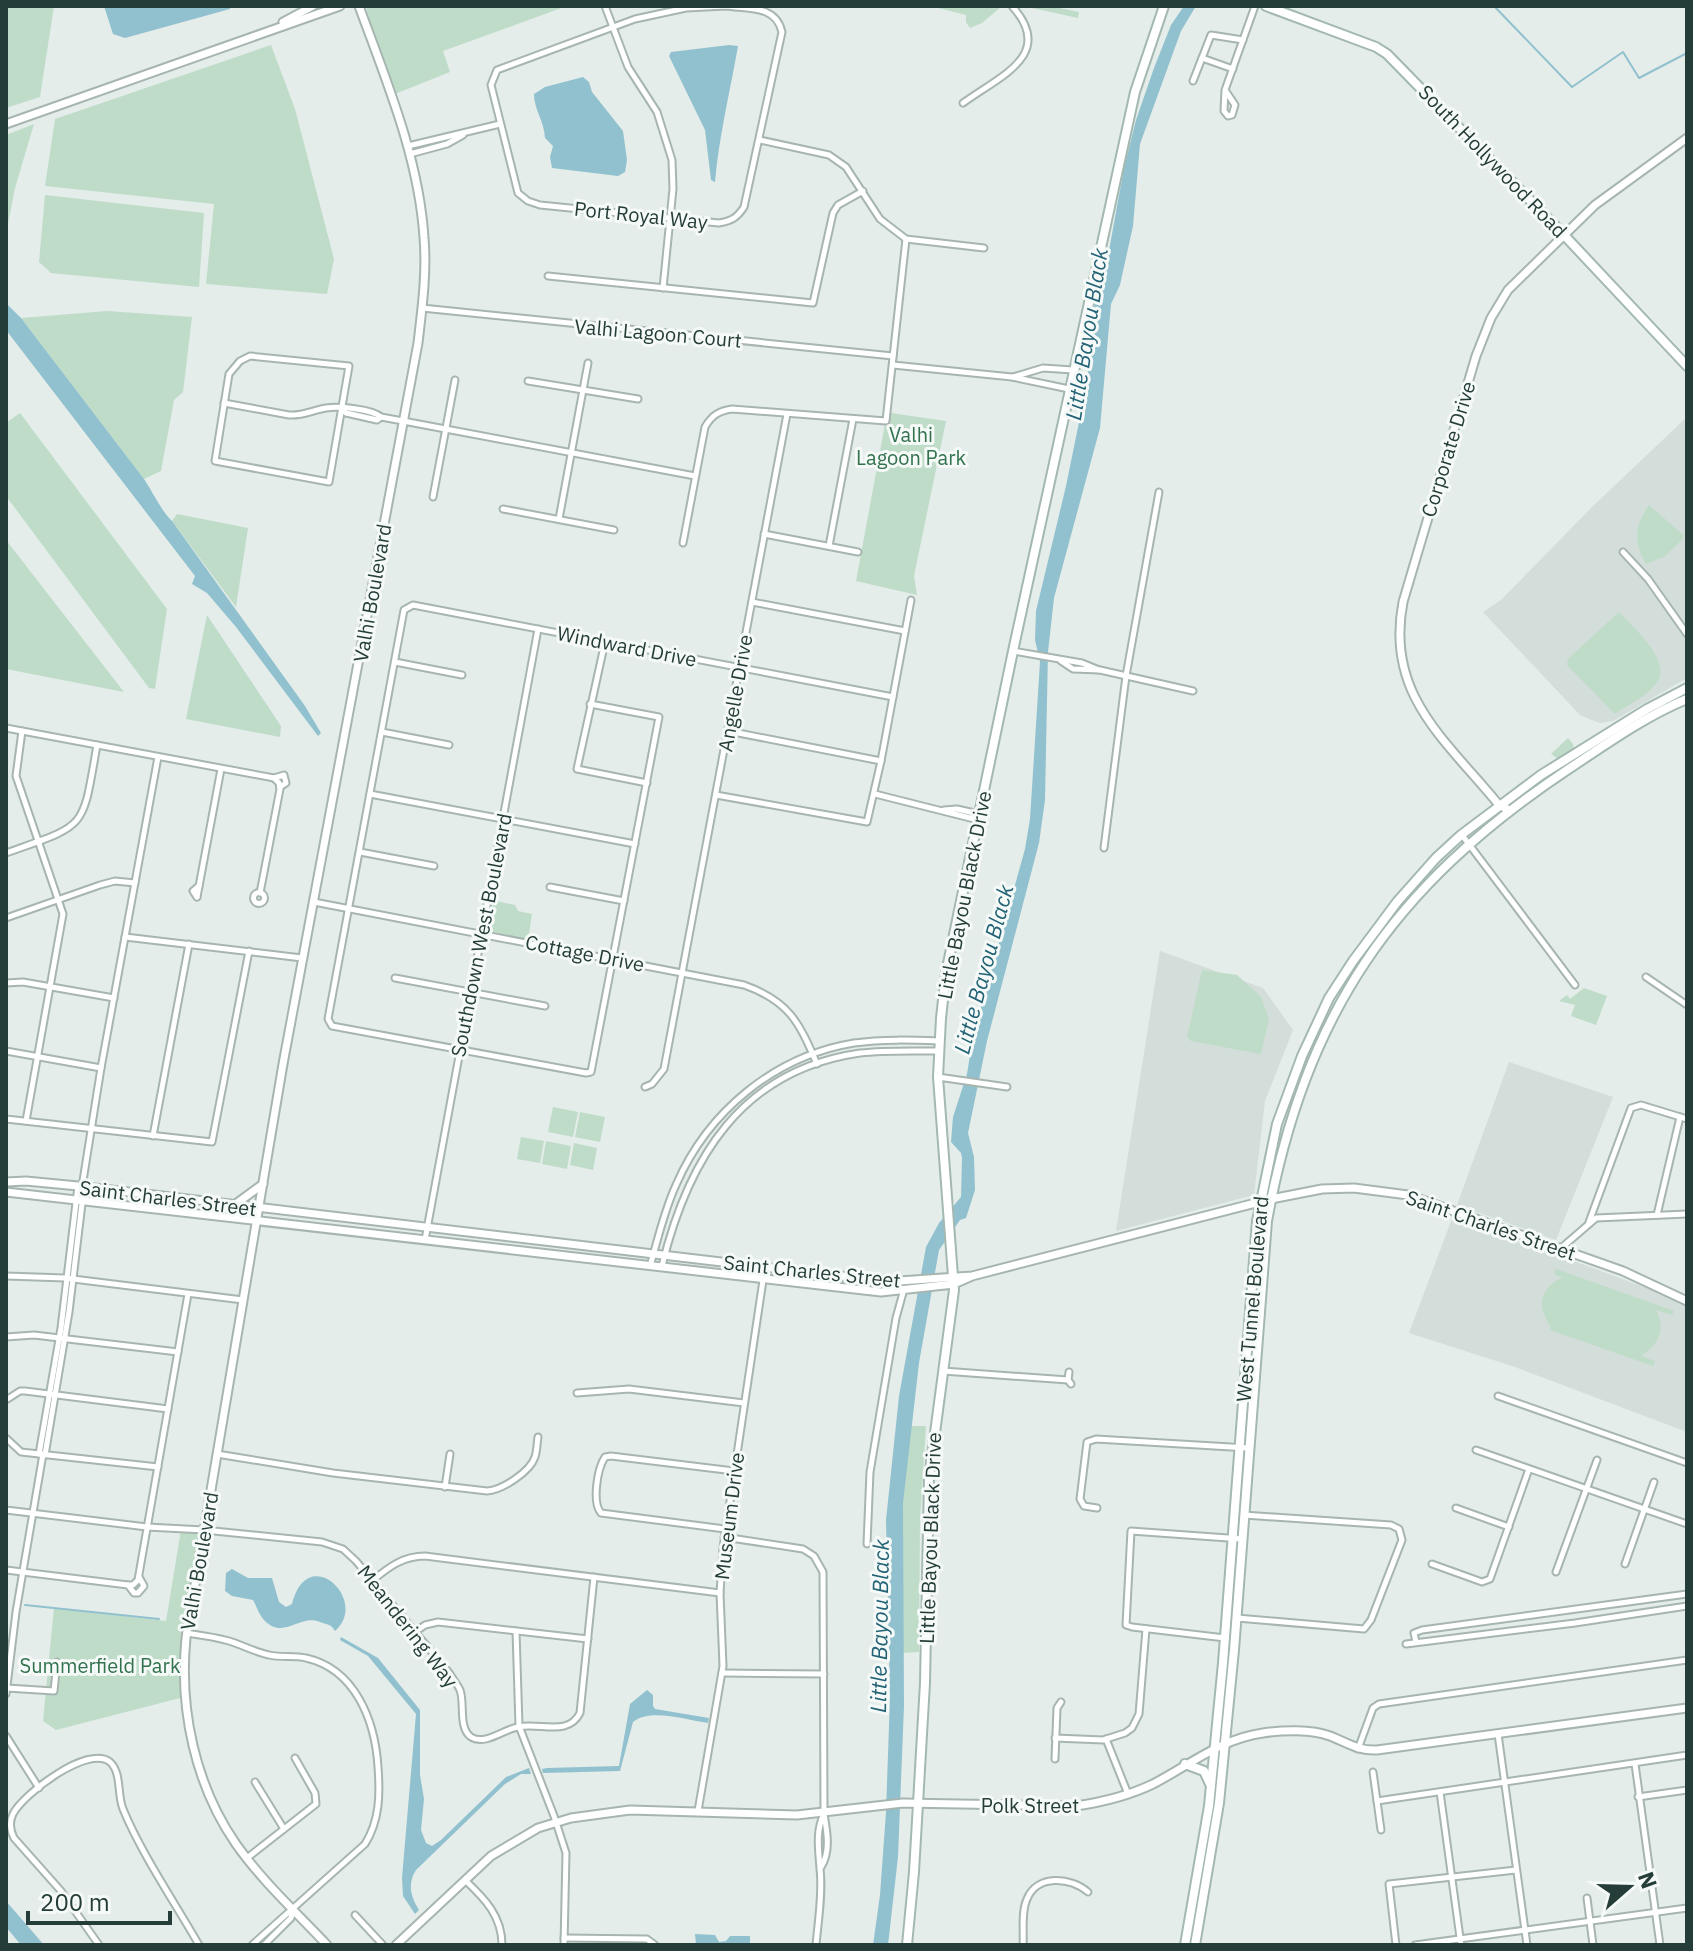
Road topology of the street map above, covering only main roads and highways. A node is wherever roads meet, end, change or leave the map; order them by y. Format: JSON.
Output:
{"nodes":[{"id":1,"x":1164,"y":6,"type":"edge"},
{"id":2,"x":1266,"y":6,"type":"edge"},
{"id":3,"x":1687,"y":366,"type":"edge"},
{"id":4,"x":1687,"y":688,"type":"edge"},
{"id":5,"x":1687,"y":699,"type":"edge"},
{"id":6,"x":1580,"y":750,"type":"junction"},
{"id":7,"x":1571,"y":768,"type":"junction"},
{"id":8,"x":1243,"y":1448,"type":"junction"},
{"id":9,"x":1238,"y":1538,"type":"junction"},
{"id":10,"x":1185,"y":1764,"type":"road end"},
{"id":11,"x":1211,"y":1786,"type":"junction"},
{"id":12,"x":907,"y":1945,"type":"edge"},
{"id":13,"x":1185,"y":1945,"type":"edge"},
{"id":14,"x":1195,"y":1945,"type":"edge"}],
"edges":[{"from":1,"to":12,"type":"main road","name":"Little Bayou Black Drive"},
{"from":2,"to":3,"type":"main road","name":"South Hollywood Road"},
{"from":4,"to":6,"type":"main road","name":"West Tunnel Boulevard"},
{"from":5,"to":7,"type":"main road","name":"West Tunnel Boulevard"},
{"from":6,"to":7,"type":"main road"},
{"from":6,"to":8,"type":"main road","name":"West Tunnel Boulevard"},
{"from":7,"to":8,"type":"main road","name":"West Tunnel Boulevard"},
{"from":8,"to":9,"type":"main road","name":"West Tunnel Boulevard"},
{"from":8,"to":9,"type":"main road","name":"West Tunnel Boulevard"},
{"from":9,"to":11,"type":"main road","name":"West Tunnel Boulevard"},
{"from":9,"to":14,"type":"main road","name":"West Tunnel Boulevard"},
{"from":10,"to":11,"type":"main road"},
{"from":11,"to":13,"type":"main road","name":"West Tunnel Boulevard"}]}
